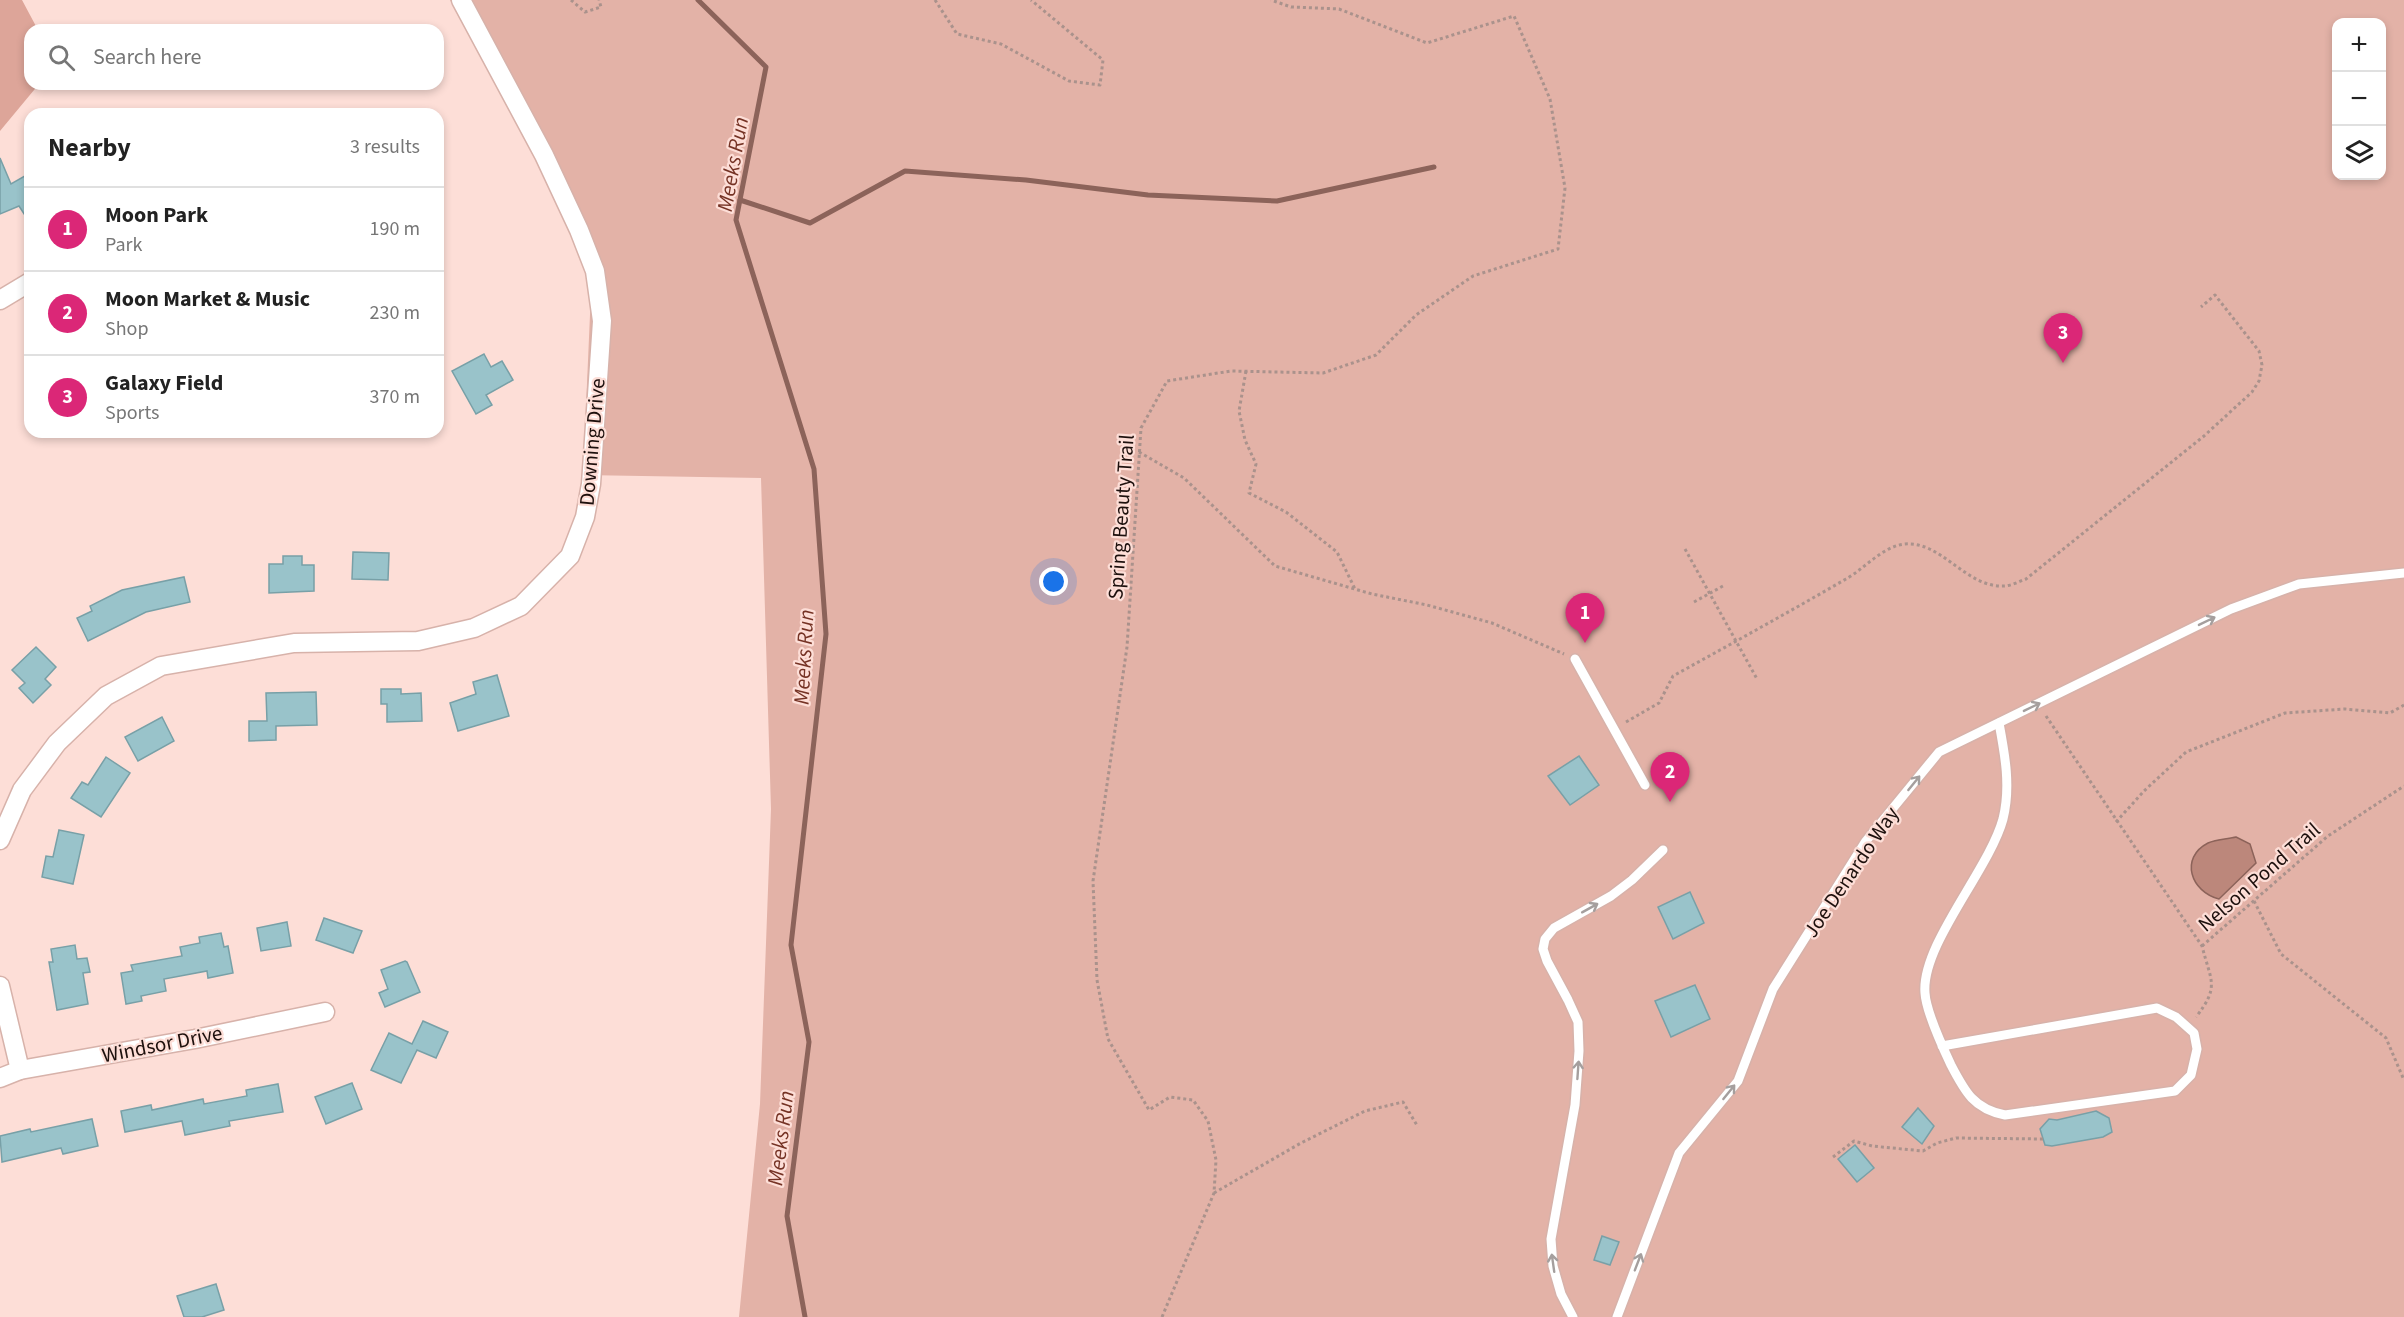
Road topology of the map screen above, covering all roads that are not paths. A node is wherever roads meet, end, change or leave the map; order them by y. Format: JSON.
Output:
{"nodes":[{"id":1,"x":461,"y":0,"type":"edge"},
{"id":2,"x":24,"y":286,"type":"edge"},
{"id":3,"x":0,"y":300,"type":"edge"},
{"id":4,"x":2404,"y":573,"type":"edge"},
{"id":5,"x":1575,"y":659,"type":"road end"},
{"id":6,"x":1999,"y":723,"type":"junction"},
{"id":7,"x":1645,"y":785,"type":"dead end"},
{"id":8,"x":0,"y":840,"type":"edge"},
{"id":9,"x":1663,"y":850,"type":"dead end"},
{"id":10,"x":0,"y":986,"type":"edge"},
{"id":11,"x":325,"y":1012,"type":"dead end"},
{"id":12,"x":1941,"y":1046,"type":"junction"},
{"id":13,"x":20,"y":1070,"type":"junction"},
{"id":14,"x":0,"y":1078,"type":"edge"},
{"id":15,"x":1573,"y":1317,"type":"edge"},
{"id":16,"x":1617,"y":1317,"type":"edge"}],
"edges":[{"from":1,"to":8,"type":"street","name":"Downing Drive"},
{"from":2,"to":3,"type":"street"},
{"from":6,"to":4,"type":"lane","name":"Joe Denardo Way","one_way":true},
{"from":5,"to":7,"type":"lane"},
{"from":6,"to":12,"type":"lane"},
{"from":16,"to":6,"type":"lane","name":"Joe Denardo Way","one_way":true},
{"from":15,"to":9,"type":"lane","one_way":true},
{"from":10,"to":13,"type":"street"},
{"from":11,"to":13,"type":"street","name":"Windsor Drive"},
{"from":12,"to":12,"type":"lane"},
{"from":13,"to":14,"type":"street","name":"Windsor Drive"}]}
